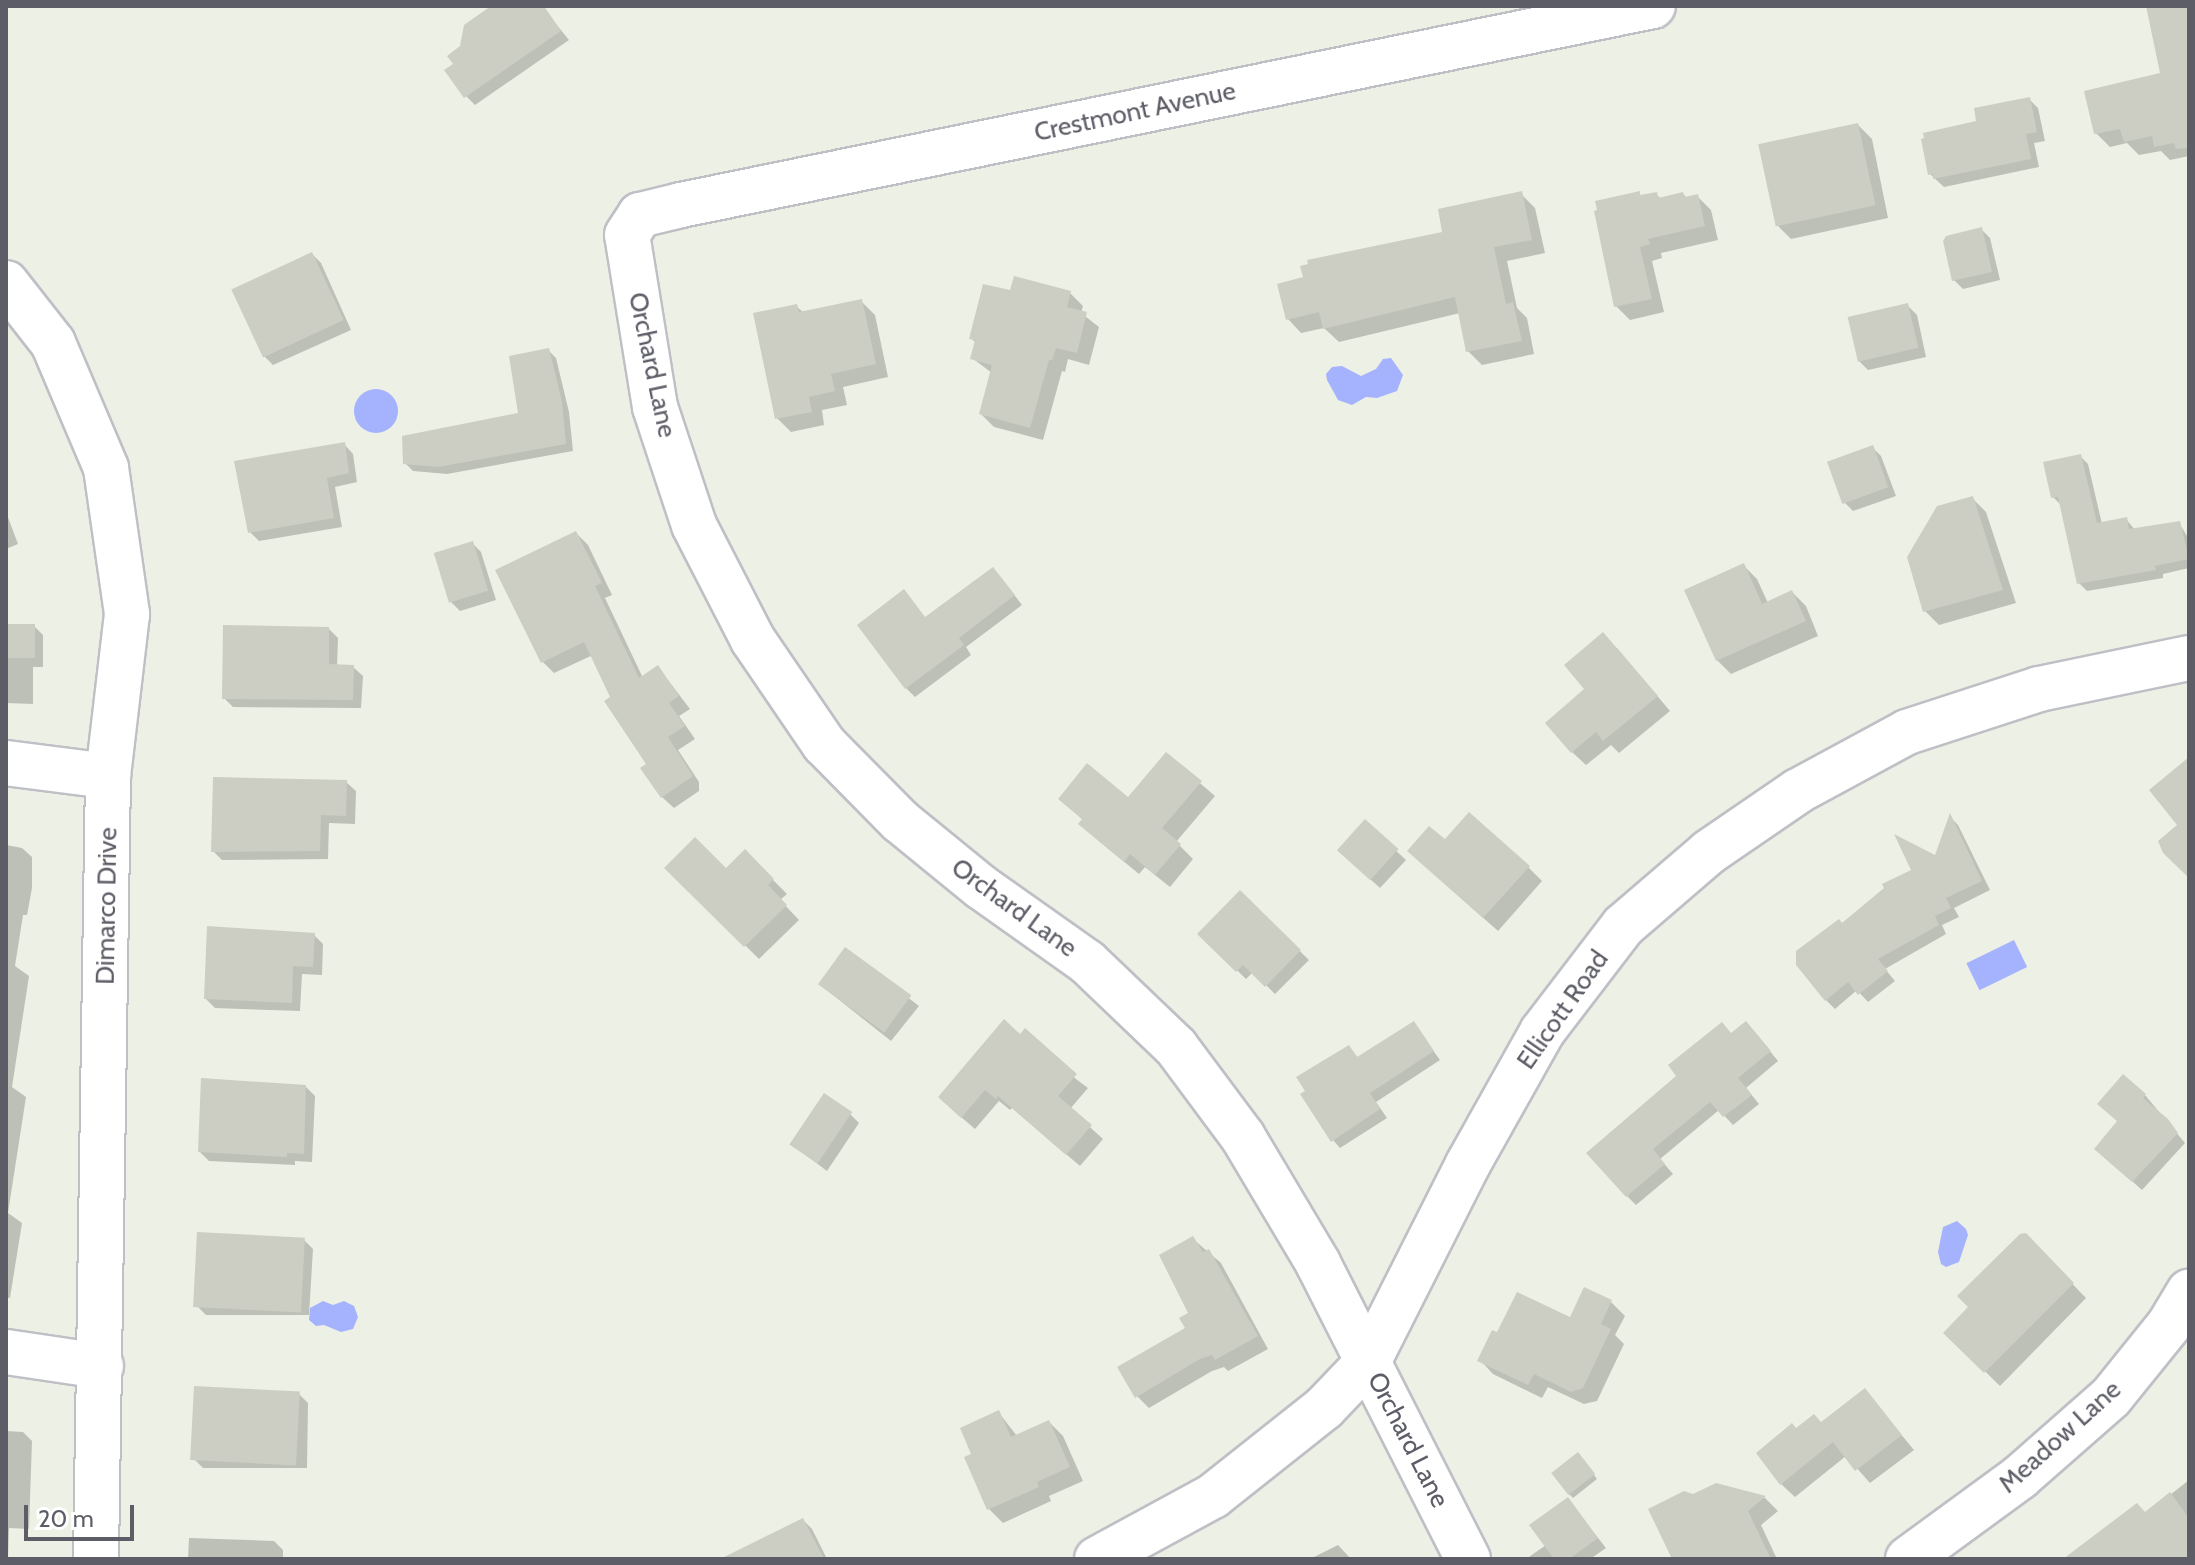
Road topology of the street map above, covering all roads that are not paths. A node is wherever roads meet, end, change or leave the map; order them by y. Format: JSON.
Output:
{"nodes":[{"id":1,"x":1653,"y":6,"type":"edge"},
{"id":2,"x":627,"y":235,"type":"joint"},
{"id":3,"x":6,"y":283,"type":"edge"},
{"id":4,"x":2189,"y":658,"type":"edge"},
{"id":5,"x":6,"y":763,"type":"edge"},
{"id":6,"x":108,"y":776,"type":"junction"},
{"id":7,"x":2189,"y":1292,"type":"edge"},
{"id":8,"x":6,"y":1352,"type":"edge"},
{"id":9,"x":1368,"y":1362,"type":"junction"},
{"id":10,"x":101,"y":1366,"type":"junction"},
{"id":11,"x":96,"y":1559,"type":"edge"},
{"id":12,"x":1097,"y":1559,"type":"edge"},
{"id":13,"x":1468,"y":1559,"type":"edge"},
{"id":14,"x":1908,"y":1559,"type":"edge"}],
"edges":[{"from":1,"to":2,"type":"street","name":"Crestmont Avenue"},
{"from":2,"to":9,"type":"street","name":"Orchard Lane"},
{"from":3,"to":6,"type":"street","name":"Dimarco Drive"},
{"from":4,"to":9,"type":"street","name":"Ellicott Road"},
{"from":5,"to":6,"type":"street"},
{"from":6,"to":10,"type":"street","name":"Dimarco Drive"},
{"from":7,"to":14,"type":"street","name":"Meadow Lane"},
{"from":8,"to":10,"type":"street"},
{"from":9,"to":12,"type":"street","name":"Ellicott Road"},
{"from":9,"to":13,"type":"street","name":"Orchard Lane"},
{"from":10,"to":11,"type":"street","name":"Dimarco Drive"}]}
